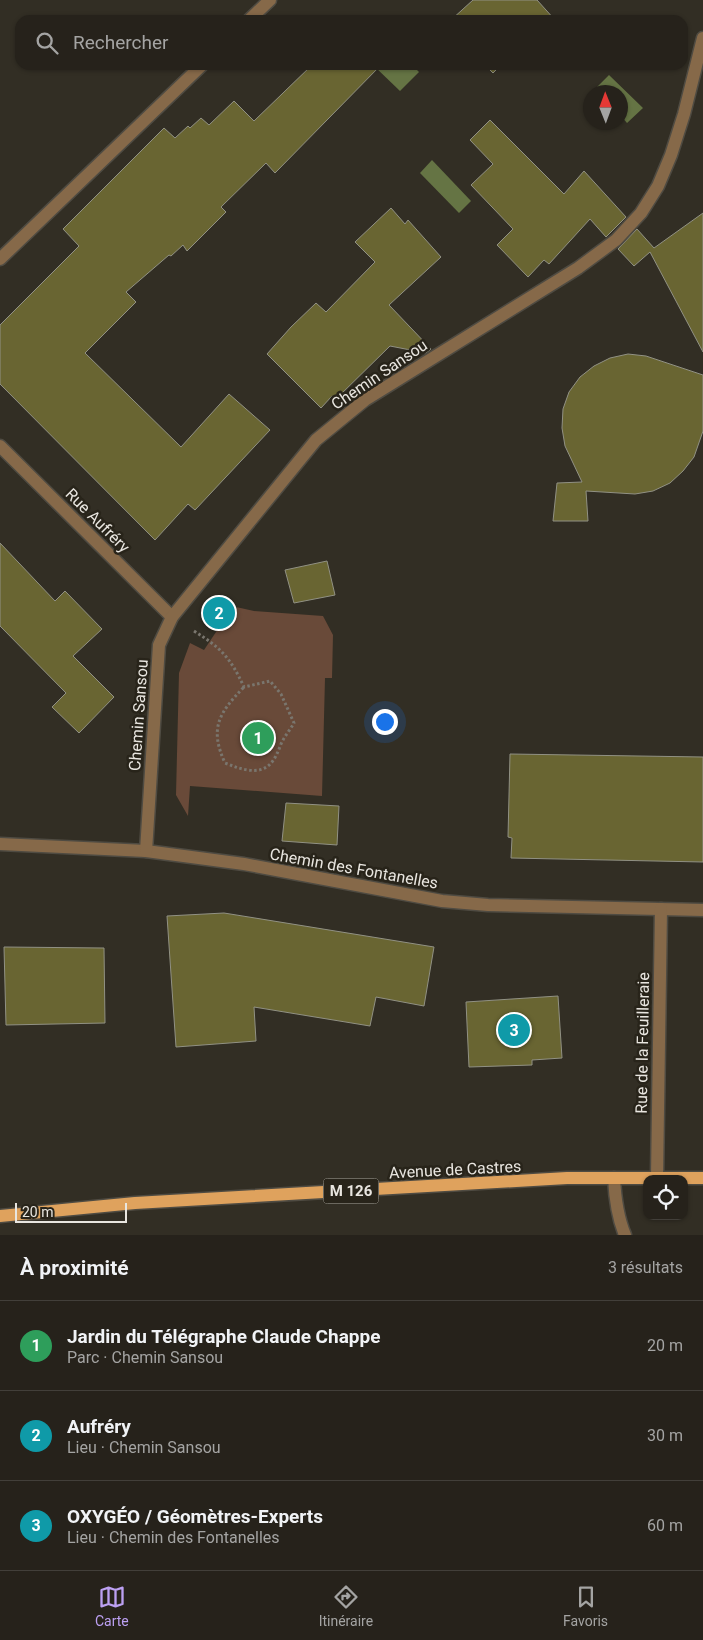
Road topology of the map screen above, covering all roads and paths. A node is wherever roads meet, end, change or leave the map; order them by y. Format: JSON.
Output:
{"nodes":[{"id":1,"x":270,"y":0,"type":"edge"},
{"id":2,"x":254,"y":15,"type":"edge"},
{"id":3,"x":703,"y":38,"type":"edge"},
{"id":4,"x":197,"y":70,"type":"edge"},
{"id":5,"x":0,"y":259,"type":"edge"},
{"id":6,"x":0,"y":446,"type":"edge"},
{"id":7,"x":172,"y":617,"type":"junction"},
{"id":8,"x":244,"y":687,"type":"junction"},
{"id":9,"x":0,"y":844,"type":"edge"},
{"id":10,"x":146,"y":851,"type":"junction"},
{"id":11,"x":661,"y":909,"type":"junction"},
{"id":12,"x":703,"y":910,"type":"edge"},
{"id":13,"x":657,"y":1175,"type":"edge"},
{"id":14,"x":614,"y":1178,"type":"junction"},
{"id":15,"x":643,"y":1178,"type":"edge"},
{"id":16,"x":688,"y":1178,"type":"edge"},
{"id":17,"x":703,"y":1178,"type":"edge"},
{"id":18,"x":0,"y":1216,"type":"edge"},
{"id":19,"x":625,"y":1235,"type":"edge"}],
"edges":[{"from":1,"to":2,"type":"street"},
{"from":3,"to":7,"type":"street","name":"Chemin Sansou"},
{"from":4,"to":5,"type":"street"},
{"from":6,"to":7,"type":"street","name":"Rue Aufréry"},
{"from":7,"to":8,"type":"path"},
{"from":7,"to":10,"type":"street","name":"Chemin Sansou"},
{"from":8,"to":8,"type":"path"},
{"from":9,"to":10,"type":"street","name":"Chemin des Fontanelles"},
{"from":10,"to":11,"type":"street","name":"Chemin des Fontanelles"},
{"from":11,"to":12,"type":"street","name":"Chemin des Fontanelles"},
{"from":11,"to":13,"type":"street","name":"Rue de la Feuilleraie"},
{"from":14,"to":15,"type":"main road","name":"Avenue de Castres","number":"M 126"},
{"from":14,"to":18,"type":"main road","name":"Avenue de Castres","number":"M 126"},
{"from":14,"to":19,"type":"street"},
{"from":16,"to":17,"type":"main road","name":"Avenue de Castres","number":"M 126"}]}
